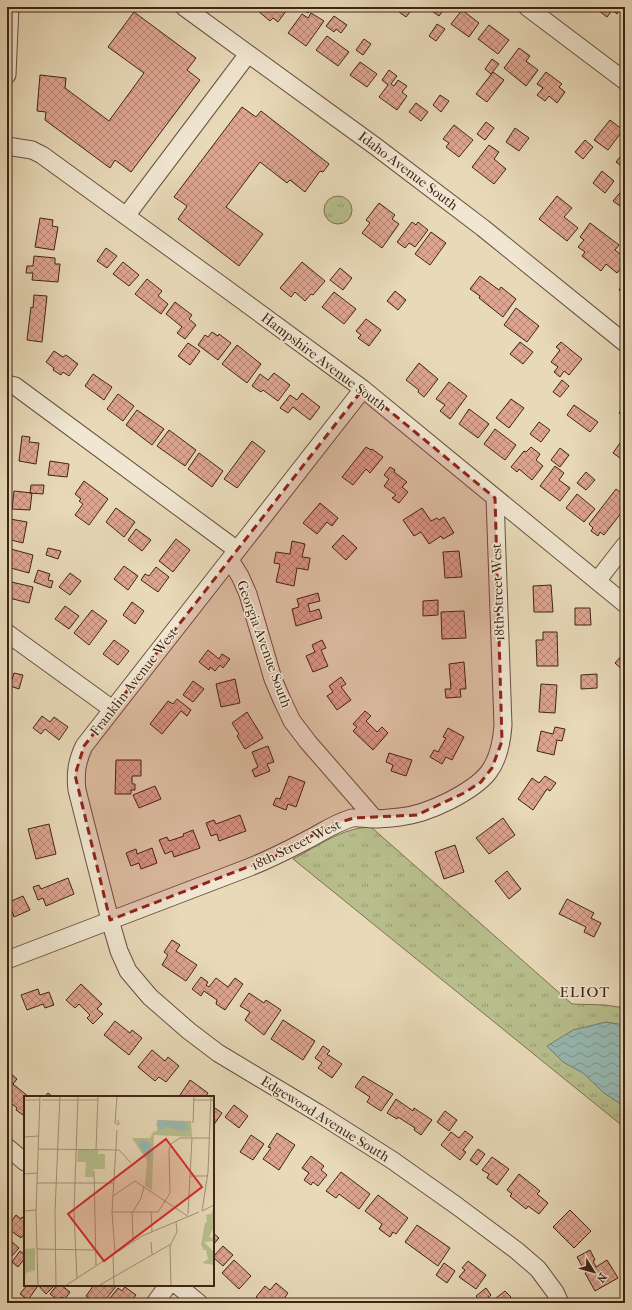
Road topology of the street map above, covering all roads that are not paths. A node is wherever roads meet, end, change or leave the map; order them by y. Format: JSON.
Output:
{"nodes":[{"id":1,"x":10,"y":7,"type":"edge"},
{"id":2,"x":184,"y":7,"type":"edge"},
{"id":3,"x":527,"y":7,"type":"edge"},
{"id":4,"x":248,"y":54,"type":"junction"},
{"id":5,"x":7,"y":75,"type":"edge"},
{"id":6,"x":625,"y":81,"type":"edge"},
{"id":7,"x":7,"y":146,"type":"edge"},
{"id":8,"x":126,"y":216,"type":"junction"},
{"id":9,"x":625,"y":343,"type":"edge"},
{"id":10,"x":7,"y":384,"type":"edge"},
{"id":11,"x":363,"y":389,"type":"junction"},
{"id":12,"x":495,"y":498,"type":"junction"},
{"id":13,"x":625,"y":545,"type":"edge"},
{"id":14,"x":233,"y":555,"type":"junction"},
{"id":15,"x":597,"y":581,"type":"junction"},
{"id":16,"x":625,"y":604,"type":"edge"},
{"id":17,"x":7,"y":633,"type":"edge"},
{"id":18,"x":112,"y":709,"type":"junction"},
{"id":19,"x":375,"y":819,"type":"junction"},
{"id":20,"x":110,"y":920,"type":"junction"},
{"id":21,"x":7,"y":960,"type":"edge"},
{"id":22,"x":7,"y":1148,"type":"edge"},
{"id":23,"x":24,"y":1161,"type":"edge"},
{"id":24,"x":167,"y":1286,"type":"edge"},
{"id":25,"x":178,"y":1286,"type":"edge"},
{"id":26,"x":155,"y":1303,"type":"edge"},
{"id":27,"x":199,"y":1303,"type":"edge"},
{"id":28,"x":560,"y":1303,"type":"edge"}],
"edges":[{"from":1,"to":5,"type":"street"},
{"from":2,"to":4,"type":"street","name":"Idaho Avenue South"},
{"from":3,"to":6,"type":"street"},
{"from":4,"to":8,"type":"street"},
{"from":4,"to":9,"type":"street","name":"Idaho Avenue South"},
{"from":7,"to":8,"type":"street","name":"Hampshire Avenue South"},
{"from":8,"to":11,"type":"street","name":"Hampshire Avenue South"},
{"from":10,"to":14,"type":"street","name":"Georgia Avenue South"},
{"from":11,"to":12,"type":"street","name":"Hampshire Avenue South"},
{"from":11,"to":14,"type":"street","name":"Franklin Avenue West"},
{"from":12,"to":15,"type":"street","name":"Hampshire Avenue South"},
{"from":12,"to":19,"type":"street","name":"18th Street West"},
{"from":13,"to":15,"type":"street"},
{"from":14,"to":18,"type":"street","name":"Franklin Avenue West"},
{"from":14,"to":19,"type":"street","name":"Georgia Avenue South"},
{"from":15,"to":16,"type":"street","name":"Hampshire Avenue South"},
{"from":17,"to":18,"type":"street"},
{"from":18,"to":20,"type":"street","name":"Franklin Avenue West"},
{"from":19,"to":20,"type":"street","name":"18th Street West"},
{"from":20,"to":21,"type":"street"},
{"from":20,"to":28,"type":"street","name":"Edgewood Avenue South"},
{"from":22,"to":23,"type":"street"},
{"from":24,"to":26,"type":"street"},
{"from":25,"to":27,"type":"street"}]}
